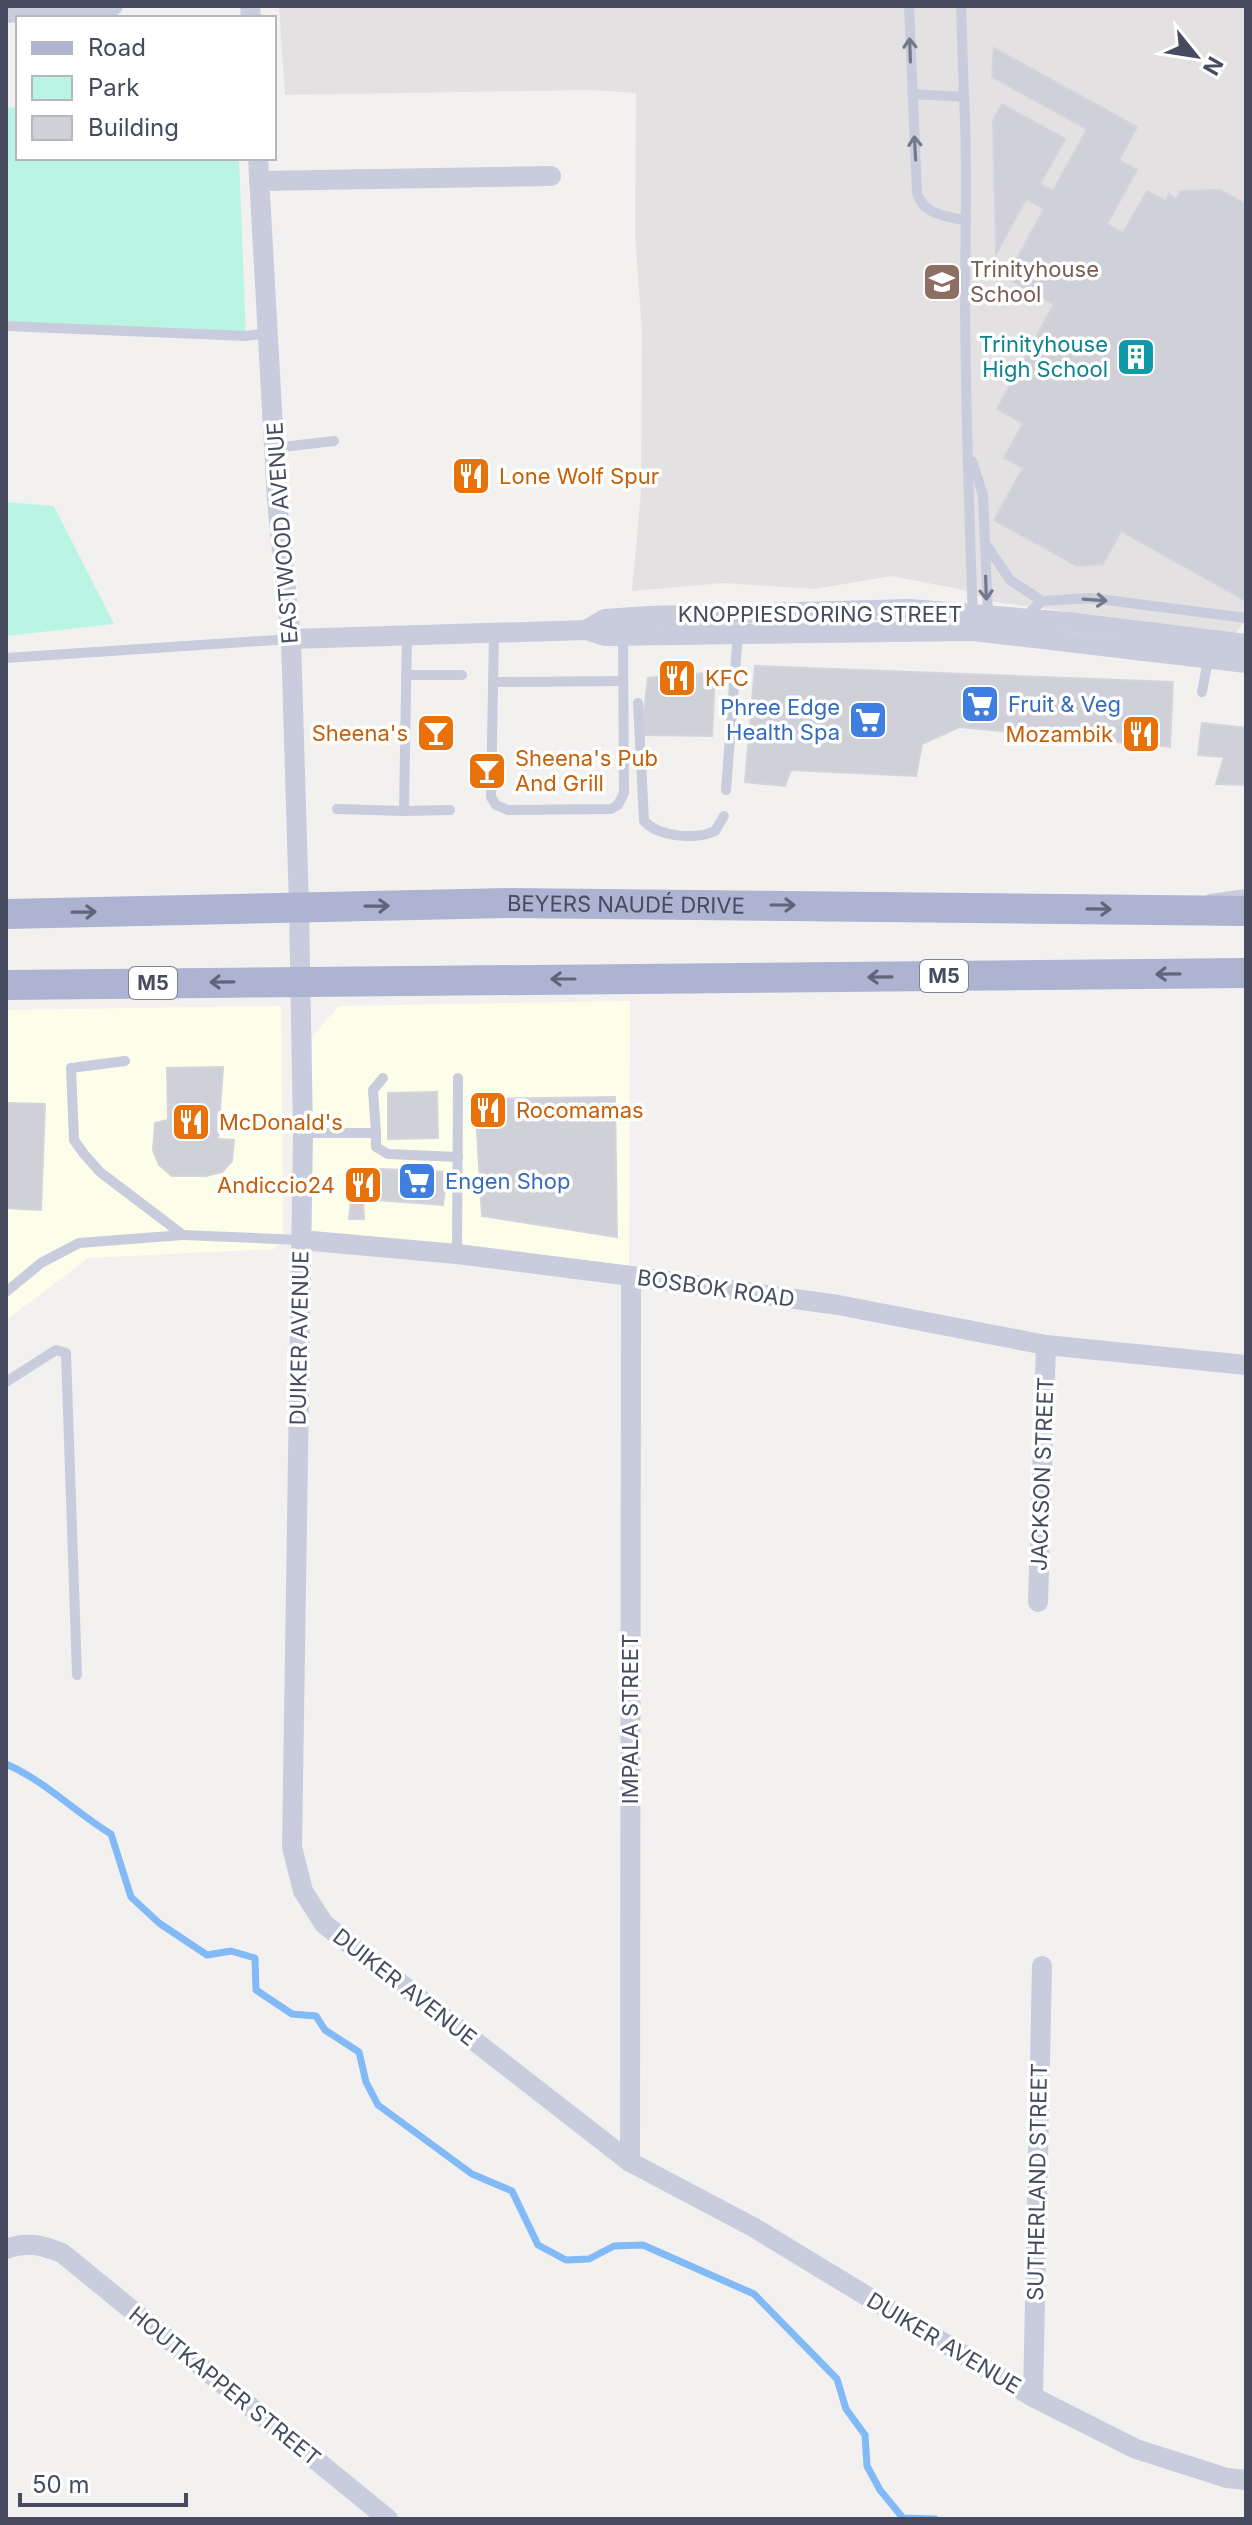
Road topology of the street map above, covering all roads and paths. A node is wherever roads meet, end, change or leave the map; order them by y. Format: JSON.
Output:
{"nodes":[{"id":1,"x":113,"y":6,"type":"edge"},
{"id":2,"x":909,"y":6,"type":"edge"},
{"id":3,"x":961,"y":6,"type":"edge"},
{"id":4,"x":6,"y":13,"type":"edge"},
{"id":5,"x":912,"y":94,"type":"junction"},
{"id":6,"x":964,"y":97,"type":"junction"},
{"id":7,"x":258,"y":160,"type":"edge"},
{"id":8,"x":551,"y":176,"type":"dead end"},
{"id":9,"x":259,"y":181,"type":"junction"},
{"id":10,"x":966,"y":221,"type":"junction"},
{"id":11,"x":6,"y":326,"type":"edge"},
{"id":12,"x":267,"y":333,"type":"junction"},
{"id":13,"x":334,"y":441,"type":"dead end"},
{"id":14,"x":274,"y":448,"type":"junction"},
{"id":15,"x":970,"y":456,"type":"junction"},
{"id":16,"x":984,"y":540,"type":"junction"},
{"id":17,"x":1042,"y":601,"type":"junction"},
{"id":18,"x":739,"y":613,"type":"junction"},
{"id":19,"x":1024,"y":618,"type":"junction"},
{"id":20,"x":1246,"y":618,"type":"edge"},
{"id":21,"x":980,"y":623,"type":"junction"},
{"id":22,"x":586,"y":630,"type":"junction"},
{"id":23,"x":494,"y":632,"type":"junction"},
{"id":24,"x":738,"y":634,"type":"junction"},
{"id":25,"x":407,"y":635,"type":"junction"},
{"id":26,"x":623,"y":636,"type":"junction"},
{"id":27,"x":291,"y":639,"type":"junction"},
{"id":28,"x":1246,"y":644,"type":"edge"},
{"id":29,"x":1210,"y":650,"type":"junction"},
{"id":30,"x":6,"y":658,"type":"edge"},
{"id":31,"x":1246,"y":663,"type":"edge"},
{"id":32,"x":406,"y":675,"type":"junction"},
{"id":33,"x":462,"y":675,"type":"dead end"},
{"id":34,"x":623,"y":681,"type":"junction"},
{"id":35,"x":493,"y":682,"type":"junction"},
{"id":36,"x":1202,"y":692,"type":"dead end"},
{"id":37,"x":638,"y":703,"type":"dead end"},
{"id":38,"x":726,"y":790,"type":"dead end"},
{"id":39,"x":337,"y":809,"type":"dead end"},
{"id":40,"x":450,"y":810,"type":"dead end"},
{"id":41,"x":404,"y":811,"type":"junction"},
{"id":42,"x":724,"y":816,"type":"dead end"},
{"id":43,"x":1246,"y":894,"type":"edge"},
{"id":44,"x":299,"y":907,"type":"junction"},
{"id":45,"x":1187,"y":910,"type":"junction"},
{"id":46,"x":1246,"y":911,"type":"edge"},
{"id":47,"x":6,"y":914,"type":"edge"},
{"id":48,"x":1246,"y":973,"type":"edge"},
{"id":49,"x":300,"y":981,"type":"junction"},
{"id":50,"x":6,"y":985,"type":"edge"},
{"id":51,"x":125,"y":1061,"type":"dead end"},
{"id":52,"x":383,"y":1078,"type":"dead end"},
{"id":53,"x":458,"y":1078,"type":"dead end"},
{"id":54,"x":303,"y":1133,"type":"junction"},
{"id":55,"x":376,"y":1133,"type":"junction"},
{"id":56,"x":458,"y":1157,"type":"junction"},
{"id":57,"x":183,"y":1235,"type":"junction"},
{"id":58,"x":301,"y":1240,"type":"junction"},
{"id":59,"x":457,"y":1254,"type":"junction"},
{"id":60,"x":631,"y":1276,"type":"junction"},
{"id":61,"x":6,"y":1292,"type":"edge"},
{"id":62,"x":1046,"y":1345,"type":"junction"},
{"id":63,"x":1246,"y":1365,"type":"edge"},
{"id":64,"x":6,"y":1382,"type":"edge"},
{"id":65,"x":1038,"y":1602,"type":"dead end"},
{"id":66,"x":77,"y":1675,"type":"dead end"},
{"id":67,"x":1042,"y":1966,"type":"dead end"},
{"id":68,"x":630,"y":2162,"type":"junction"},
{"id":69,"x":6,"y":2249,"type":"edge"},
{"id":70,"x":1033,"y":2397,"type":"junction"},
{"id":71,"x":1246,"y":2480,"type":"edge"},
{"id":72,"x":388,"y":2519,"type":"edge"}],
"edges":[{"from":1,"to":4,"type":"street"},
{"from":5,"to":2,"type":"lane","one_way":true},
{"from":3,"to":6,"type":"lane"},
{"from":5,"to":6,"type":"lane"},
{"from":10,"to":5,"type":"lane","one_way":true},
{"from":6,"to":10,"type":"lane"},
{"from":7,"to":9,"type":"street","name":"EASTWOOD AVENUE"},
{"from":8,"to":9,"type":"street"},
{"from":9,"to":12,"type":"street","name":"EASTWOOD AVENUE"},
{"from":10,"to":15,"type":"lane"},
{"from":11,"to":12,"type":"lane"},
{"from":12,"to":14,"type":"street","name":"EASTWOOD AVENUE"},
{"from":13,"to":14,"type":"lane"},
{"from":14,"to":27,"type":"street","name":"EASTWOOD AVENUE"},
{"from":15,"to":16,"type":"lane"},
{"from":15,"to":21,"type":"lane"},
{"from":16,"to":17,"type":"lane"},
{"from":16,"to":21,"type":"lane","one_way":true},
{"from":17,"to":19,"type":"lane"},
{"from":17,"to":20,"type":"lane","one_way":true},
{"from":18,"to":21,"type":"street","name":"KNOPPIESDORING STREET"},
{"from":18,"to":22,"type":"street","name":"KNOPPIESDORING STREET"},
{"from":18,"to":24,"type":"lane"},
{"from":19,"to":21,"type":"street","name":"KNOPPIESDORING STREET"},
{"from":19,"to":29,"type":"street","name":"KNOPPIESDORING STREET"},
{"from":21,"to":24,"type":"street","name":"KNOPPIESDORING STREET"},
{"from":21,"to":29,"type":"street","name":"KNOPPIESDORING STREET"},
{"from":22,"to":23,"type":"street","name":"KNOPPIESDORING STREET"},
{"from":22,"to":26,"type":"street","name":"KNOPPIESDORING STREET"},
{"from":23,"to":25,"type":"street","name":"KNOPPIESDORING STREET"},
{"from":23,"to":35,"type":"lane"},
{"from":24,"to":26,"type":"street","name":"KNOPPIESDORING STREET"},
{"from":24,"to":38,"type":"lane"},
{"from":25,"to":27,"type":"street","name":"KNOPPIESDORING STREET"},
{"from":25,"to":32,"type":"lane"},
{"from":26,"to":34,"type":"lane"},
{"from":27,"to":30,"type":"lane","name":"KNOPPIESDORING STREET"},
{"from":27,"to":44,"type":"street","name":"EASTWOOD AVENUE"},
{"from":28,"to":29,"type":"street","name":"KNOPPIESDORING STREET"},
{"from":29,"to":31,"type":"street","name":"KNOPPIESDORING STREET"},
{"from":29,"to":36,"type":"lane"},
{"from":32,"to":33,"type":"lane"},
{"from":32,"to":41,"type":"lane"},
{"from":34,"to":35,"type":"lane"},
{"from":34,"to":35,"type":"lane"},
{"from":37,"to":42,"type":"lane"},
{"from":39,"to":41,"type":"lane"},
{"from":40,"to":41,"type":"lane"},
{"from":43,"to":45,"type":"lane"},
{"from":44,"to":45,"type":"main road","name":"BEYERS NAUDÉ DRIVE","one_way":true},
{"from":47,"to":44,"type":"main road","name":"BEYERS NAUDÉ DRIVE","one_way":true},
{"from":44,"to":49,"type":"street","name":"DUIKER AVENUE"},
{"from":45,"to":46,"type":"main road","name":"BEYERS NAUDÉ DRIVE"},
{"from":48,"to":49,"type":"main road","number":"M5","one_way":true},
{"from":49,"to":50,"type":"main road","number":"M5","one_way":true},
{"from":49,"to":54,"type":"street","name":"DUIKER AVENUE"},
{"from":51,"to":57,"type":"lane"},
{"from":52,"to":55,"type":"lane"},
{"from":53,"to":56,"type":"lane"},
{"from":54,"to":55,"type":"lane"},
{"from":54,"to":58,"type":"street","name":"DUIKER AVENUE"},
{"from":55,"to":56,"type":"lane"},
{"from":56,"to":59,"type":"lane"},
{"from":57,"to":58,"type":"lane","name":"BOSBOK ROAD"},
{"from":57,"to":61,"type":"lane","name":"BOSBOK ROAD"},
{"from":58,"to":59,"type":"street","name":"BOSBOK ROAD"},
{"from":58,"to":68,"type":"street","name":"DUIKER AVENUE"},
{"from":59,"to":60,"type":"street","name":"BOSBOK ROAD"},
{"from":60,"to":62,"type":"street","name":"BOSBOK ROAD"},
{"from":60,"to":68,"type":"street","name":"IMPALA STREET"},
{"from":62,"to":63,"type":"street","name":"BOSBOK ROAD"},
{"from":62,"to":65,"type":"street","name":"JACKSON STREET"},
{"from":64,"to":66,"type":"lane"},
{"from":67,"to":70,"type":"street","name":"SUTHERLAND STREET"},
{"from":68,"to":70,"type":"street","name":"DUIKER AVENUE"},
{"from":69,"to":72,"type":"street","name":"HOUTKAPPER STREET"},
{"from":70,"to":71,"type":"street","name":"DUIKER AVENUE"}]}
